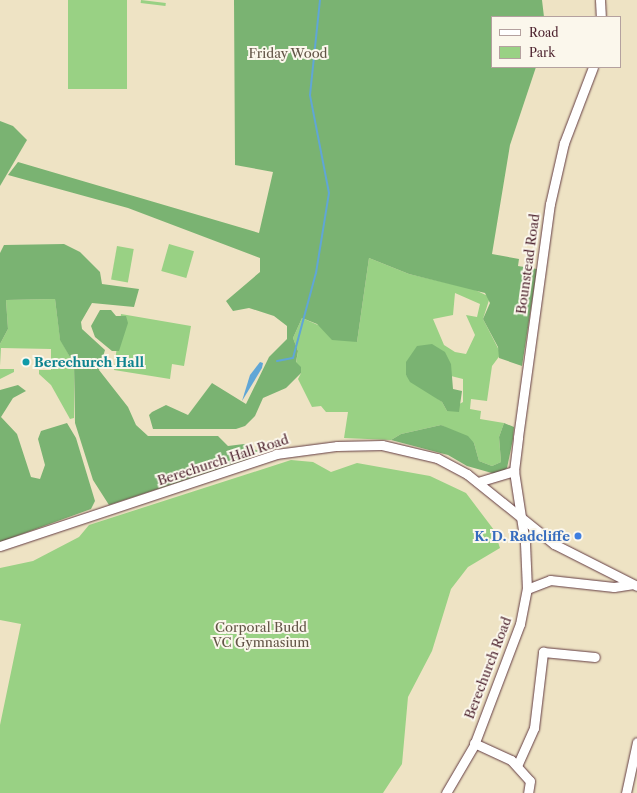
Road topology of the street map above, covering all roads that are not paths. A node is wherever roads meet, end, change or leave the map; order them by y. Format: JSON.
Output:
{"nodes":[{"id":1,"x":600,"y":0,"type":"edge"},
{"id":2,"x":601,"y":16,"type":"edge"},
{"id":3,"x":593,"y":68,"type":"edge"},
{"id":4,"x":514,"y":471,"type":"junction"},
{"id":5,"x":478,"y":482,"type":"junction"},
{"id":6,"x":521,"y":519,"type":"junction"},
{"id":7,"x":538,"y":532,"type":"junction"},
{"id":8,"x":526,"y":544,"type":"junction"},
{"id":9,"x":0,"y":546,"type":"edge"},
{"id":10,"x":634,"y":585,"type":"edge"},
{"id":11,"x":527,"y":589,"type":"junction"},
{"id":12,"x":594,"y":657,"type":"dead end"},
{"id":13,"x":637,"y":742,"type":"edge"},
{"id":14,"x":474,"y":743,"type":"junction"},
{"id":15,"x":635,"y":755,"type":"edge"},
{"id":16,"x":517,"y":766,"type":"junction"},
{"id":17,"x":446,"y":793,"type":"edge"},
{"id":18,"x":528,"y":793,"type":"edge"},
{"id":19,"x":626,"y":793,"type":"edge"}],
"edges":[{"from":1,"to":2,"type":"street"},
{"from":3,"to":4,"type":"street","name":"Bounstead Road"},
{"from":4,"to":5,"type":"street"},
{"from":4,"to":6,"type":"street","name":"Bounstead Road"},
{"from":5,"to":6,"type":"street","name":"Berechurch Hall Road"},
{"from":5,"to":9,"type":"street","name":"Berechurch Hall Road"},
{"from":6,"to":7,"type":"street","name":"Berechurch Hall Road"},
{"from":6,"to":8,"type":"street","name":"Berechurch Road"},
{"from":7,"to":8,"type":"street"},
{"from":7,"to":10,"type":"street","name":"Berechurch Hall Road"},
{"from":8,"to":11,"type":"street","name":"Berechurch Road"},
{"from":10,"to":11,"type":"street"},
{"from":11,"to":14,"type":"street","name":"Berechurch Road"},
{"from":12,"to":16,"type":"street"},
{"from":13,"to":15,"type":"street"},
{"from":14,"to":16,"type":"street"},
{"from":14,"to":17,"type":"street","name":"Berechurch Road"},
{"from":15,"to":19,"type":"street"},
{"from":16,"to":18,"type":"street"}]}
